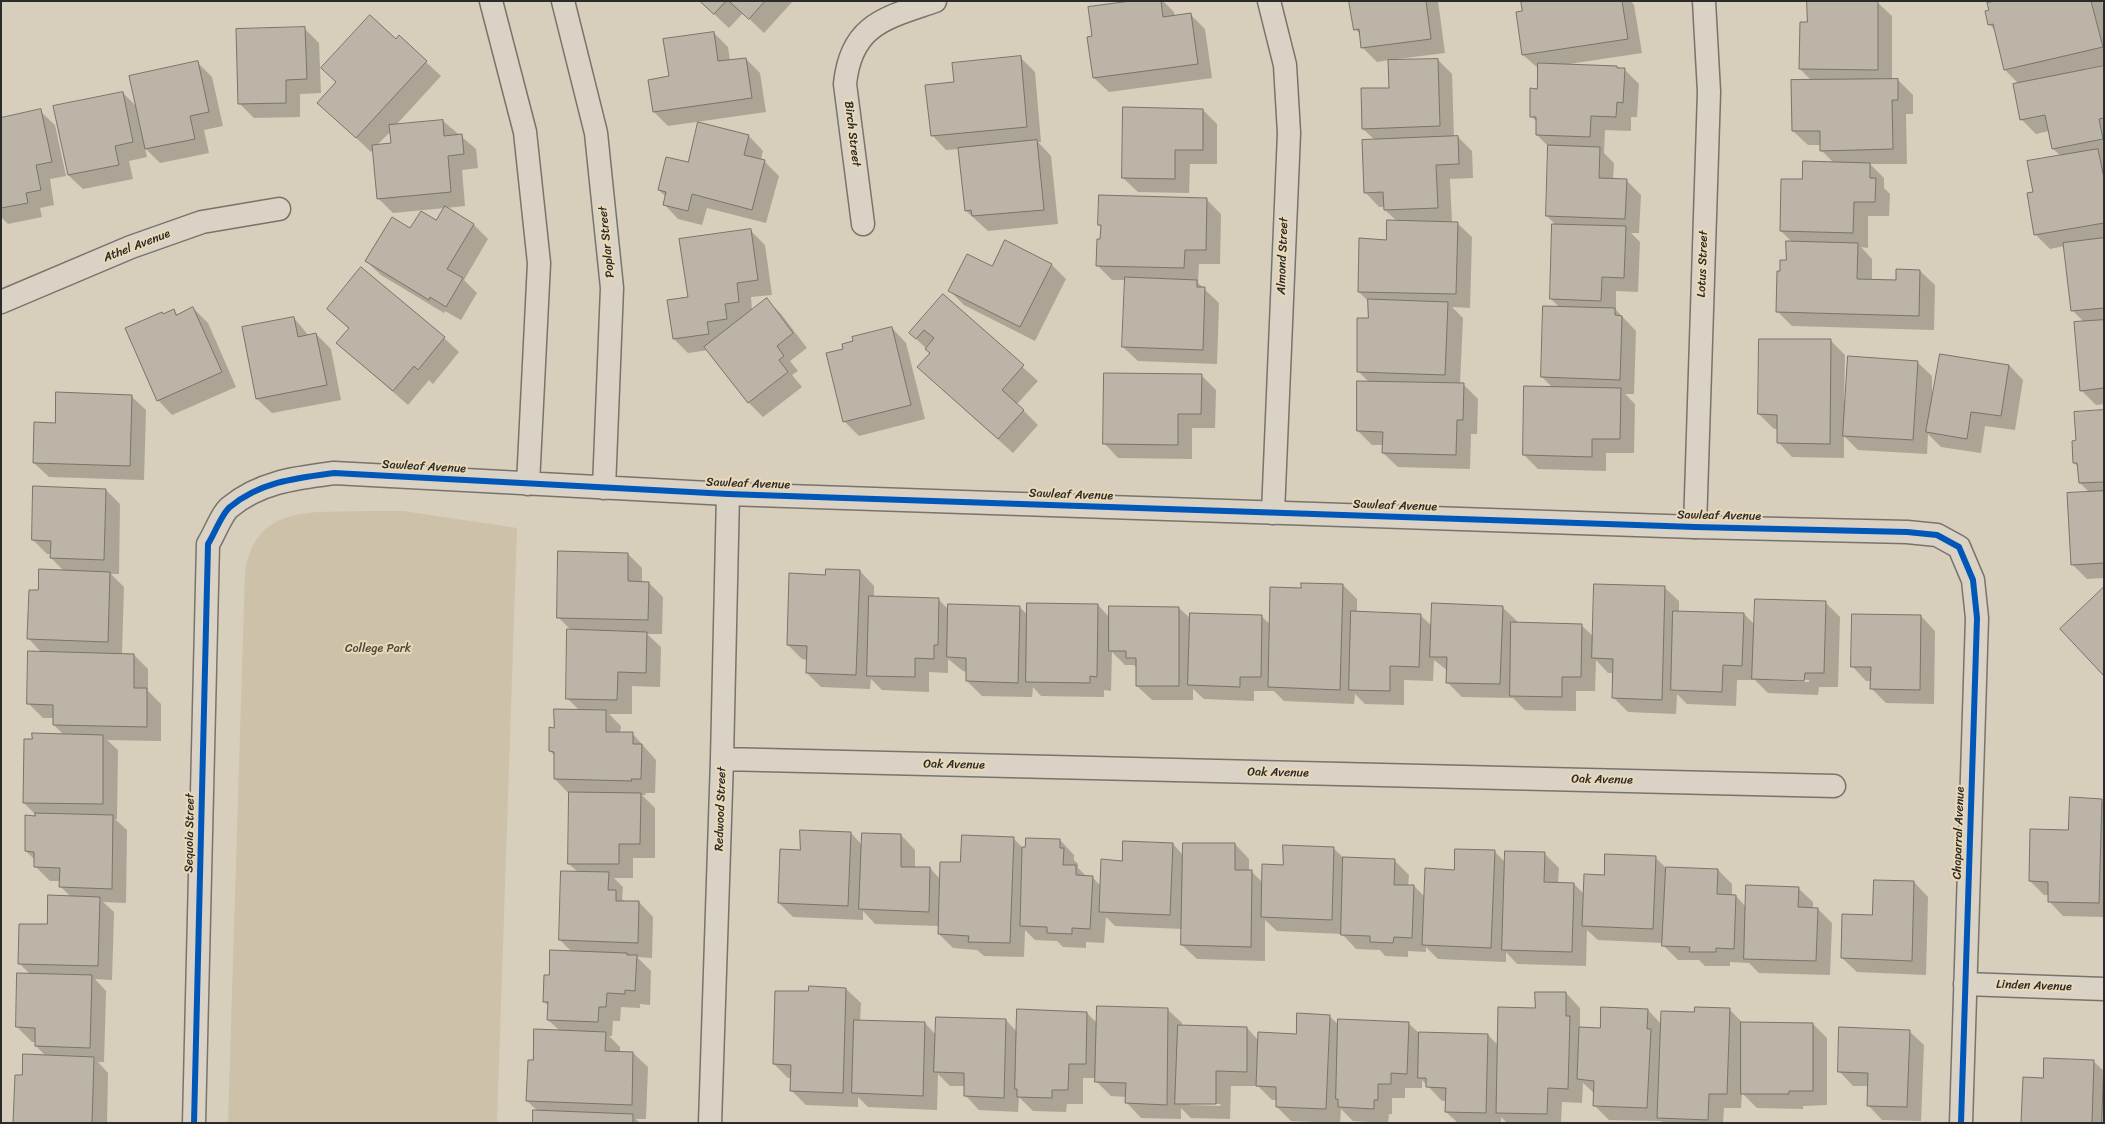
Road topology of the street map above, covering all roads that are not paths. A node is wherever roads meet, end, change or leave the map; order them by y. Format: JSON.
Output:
{"nodes":[{"id":1,"x":491,"y":1,"type":"edge"},
{"id":2,"x":563,"y":1,"type":"edge"},
{"id":3,"x":935,"y":1,"type":"edge"},
{"id":4,"x":1269,"y":1,"type":"edge"},
{"id":5,"x":1704,"y":1,"type":"edge"},
{"id":6,"x":279,"y":209,"type":"dead end"},
{"id":7,"x":863,"y":224,"type":"dead end"},
{"id":8,"x":1,"y":302,"type":"edge"},
{"id":9,"x":528,"y":484,"type":"junction"},
{"id":10,"x":604,"y":488,"type":"junction"},
{"id":11,"x":728,"y":494,"type":"junction"},
{"id":12,"x":1273,"y":513,"type":"junction"},
{"id":13,"x":1695,"y":527,"type":"junction"},
{"id":14,"x":208,"y":544,"type":"joint"},
{"id":15,"x":1959,"y":547,"type":"joint"},
{"id":16,"x":722,"y":760,"type":"junction"},
{"id":17,"x":1834,"y":786,"type":"dead end"},
{"id":18,"x":1965,"y":984,"type":"junction"},
{"id":19,"x":2104,"y":989,"type":"edge"},
{"id":20,"x":194,"y":1123,"type":"edge"},
{"id":21,"x":710,"y":1123,"type":"edge"},
{"id":22,"x":1961,"y":1123,"type":"edge"}],
"edges":[{"from":1,"to":9,"type":"street"},
{"from":2,"to":10,"type":"street","name":"Poplar Street"},
{"from":3,"to":7,"type":"street","name":"Birch Street"},
{"from":4,"to":12,"type":"street","name":"Almond Street"},
{"from":5,"to":13,"type":"street","name":"Lotus Street"},
{"from":6,"to":8,"type":"street","name":"Athel Avenue"},
{"from":9,"to":10,"type":"street","name":"Sawleaf Avenue"},
{"from":9,"to":14,"type":"street","name":"Sawleaf Avenue"},
{"from":10,"to":11,"type":"street","name":"Sawleaf Avenue"},
{"from":11,"to":12,"type":"street","name":"Sawleaf Avenue"},
{"from":11,"to":16,"type":"street","name":"Redwood Street"},
{"from":12,"to":13,"type":"street","name":"Sawleaf Avenue"},
{"from":13,"to":15,"type":"street","name":"Sawleaf Avenue"},
{"from":14,"to":20,"type":"street","name":"Sequoia Street"},
{"from":15,"to":18,"type":"street","name":"Chaparral Avenue"},
{"from":16,"to":17,"type":"street","name":"Oak Avenue"},
{"from":16,"to":21,"type":"street","name":"Redwood Street"},
{"from":18,"to":19,"type":"street","name":"Linden Avenue"},
{"from":18,"to":22,"type":"street","name":"Chaparral Avenue"}]}
